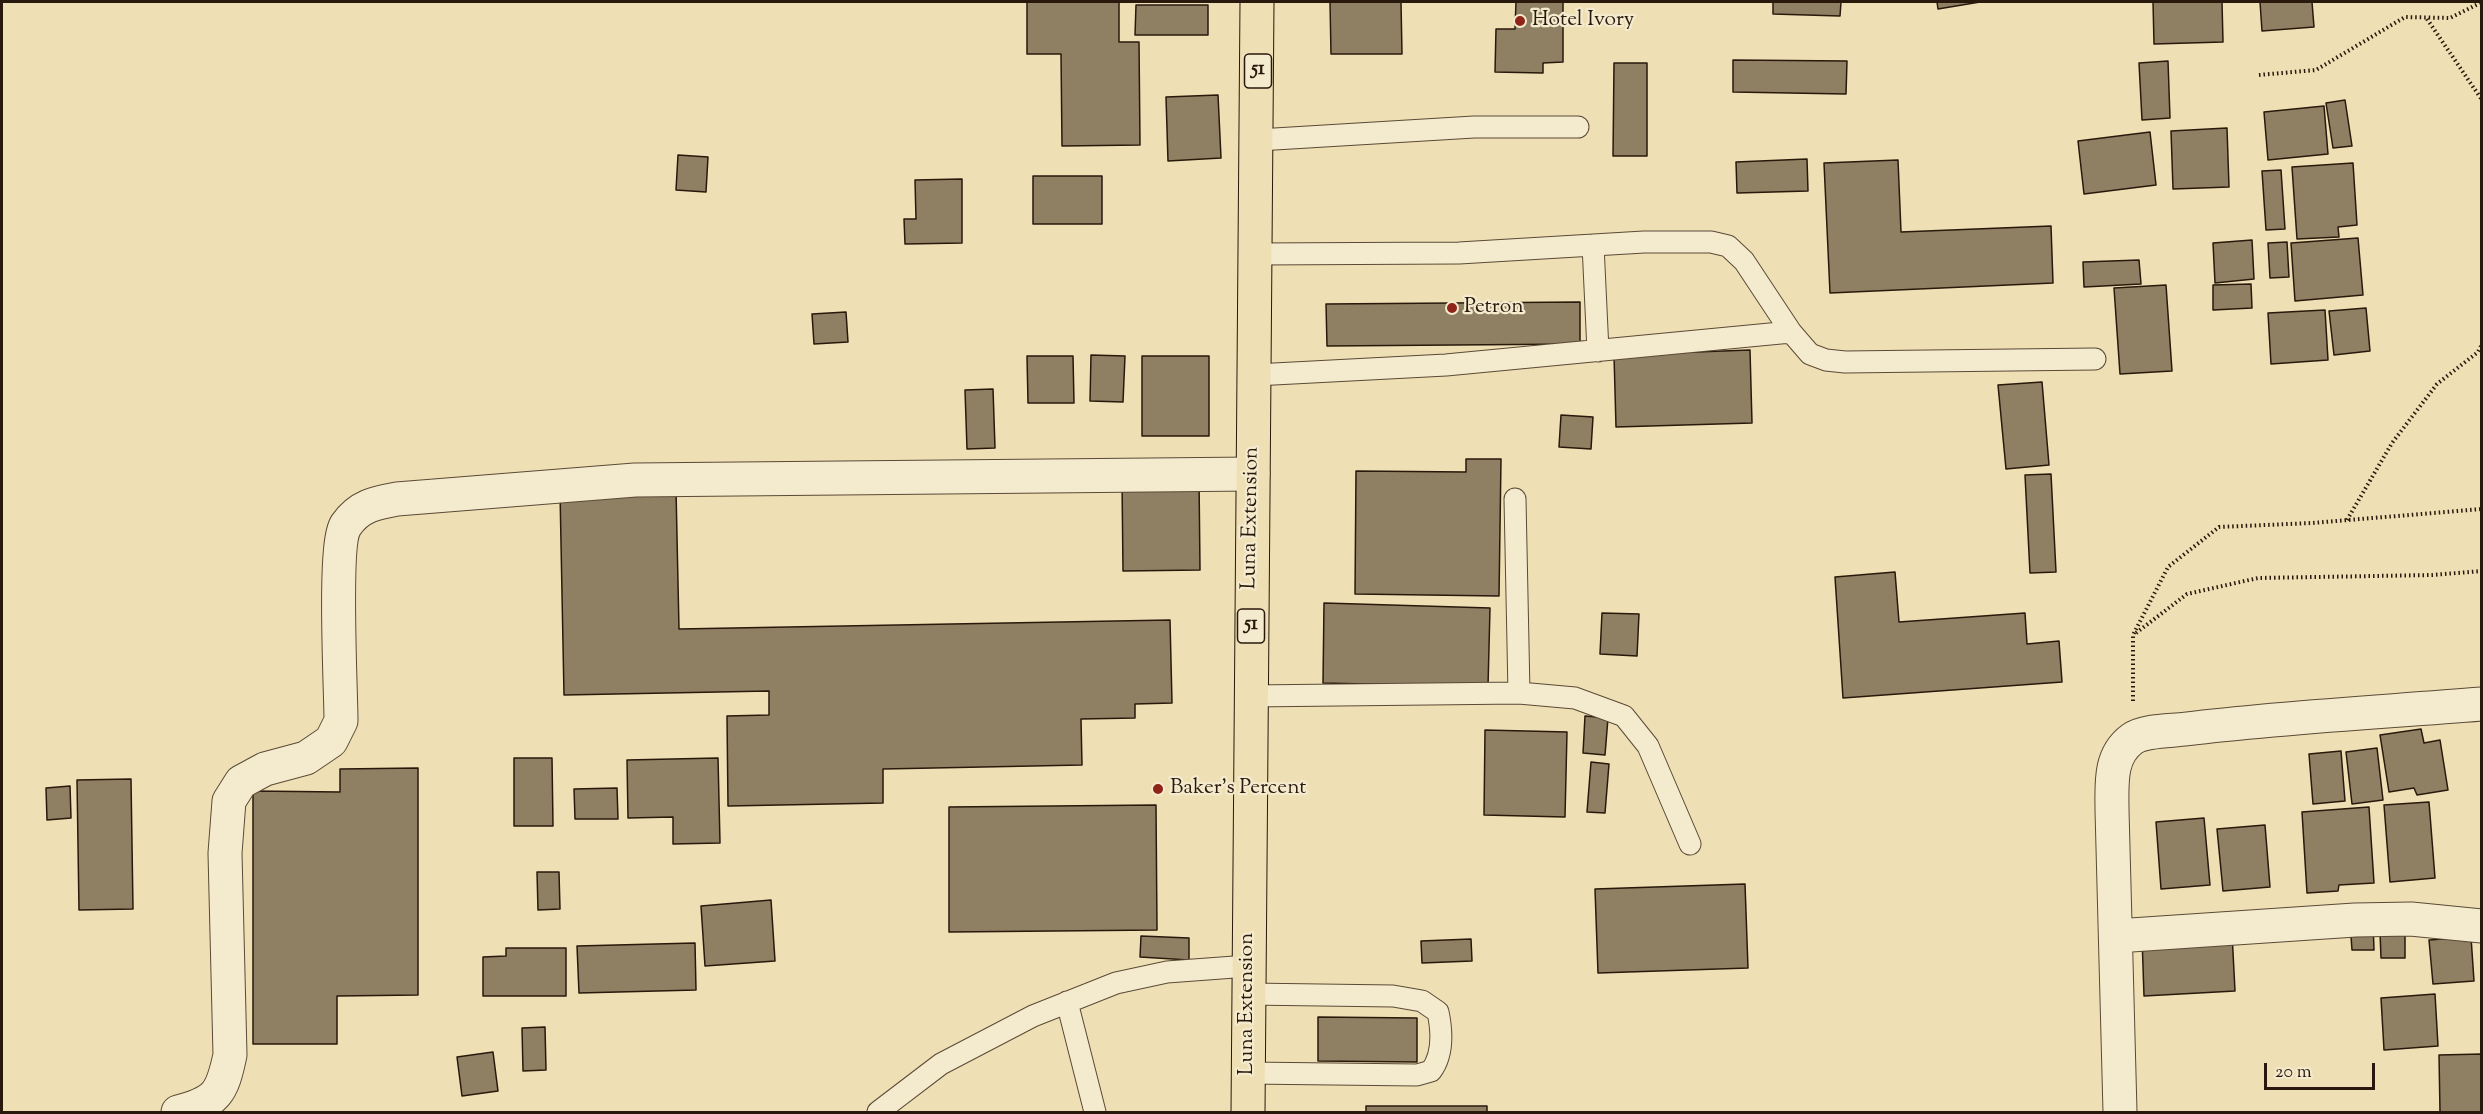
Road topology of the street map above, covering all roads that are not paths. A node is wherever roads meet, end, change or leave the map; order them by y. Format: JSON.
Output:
{"nodes":[{"id":1,"x":1257,"y":2,"type":"edge"},
{"id":2,"x":1578,"y":127,"type":"dead end"},
{"id":3,"x":1258,"y":140,"type":"junction"},
{"id":4,"x":1593,"y":245,"type":"junction"},
{"id":5,"x":1256,"y":254,"type":"junction"},
{"id":6,"x":1791,"y":332,"type":"junction"},
{"id":7,"x":1598,"y":351,"type":"junction"},
{"id":8,"x":2095,"y":359,"type":"dead end"},
{"id":9,"x":1255,"y":375,"type":"junction"},
{"id":10,"x":1252,"y":474,"type":"junction"},
{"id":11,"x":1515,"y":499,"type":"dead end"},
{"id":12,"x":1519,"y":693,"type":"junction"},
{"id":13,"x":1250,"y":696,"type":"junction"},
{"id":14,"x":2481,"y":704,"type":"edge"},
{"id":15,"x":1690,"y":844,"type":"dead end"},
{"id":16,"x":2481,"y":926,"type":"edge"},
{"id":17,"x":2116,"y":936,"type":"junction"},
{"id":18,"x":1248,"y":980,"type":"junction"},
{"id":19,"x":1067,"y":1002,"type":"junction"},
{"id":20,"x":1248,"y":1074,"type":"junction"},
{"id":21,"x":178,"y":1113,"type":"edge"},
{"id":22,"x":878,"y":1113,"type":"edge"},
{"id":23,"x":1095,"y":1113,"type":"edge"},
{"id":24,"x":1248,"y":1113,"type":"edge"},
{"id":25,"x":2120,"y":1113,"type":"edge"}],
"edges":[{"from":1,"to":3,"type":"highway","number":"51"},
{"from":2,"to":3,"type":"lane"},
{"from":3,"to":5,"type":"highway","name":"Luna Extension","number":"51"},
{"from":4,"to":5,"type":"lane"},
{"from":4,"to":6,"type":"lane"},
{"from":4,"to":7,"type":"lane"},
{"from":5,"to":9,"type":"highway","name":"Luna Extension","number":"51"},
{"from":6,"to":7,"type":"lane"},
{"from":6,"to":8,"type":"lane"},
{"from":7,"to":9,"type":"lane"},
{"from":9,"to":10,"type":"highway","name":"Luna Extension","number":"51"},
{"from":10,"to":13,"type":"highway","name":"Luna Extension","number":"51"},
{"from":10,"to":21,"type":"street"},
{"from":11,"to":12,"type":"lane"},
{"from":12,"to":13,"type":"lane"},
{"from":12,"to":15,"type":"lane"},
{"from":13,"to":18,"type":"highway","name":"Luna Extension","number":"51"},
{"from":14,"to":17,"type":"street"},
{"from":16,"to":17,"type":"street"},
{"from":17,"to":25,"type":"street"},
{"from":18,"to":19,"type":"lane"},
{"from":18,"to":20,"type":"highway","name":"Luna Extension","number":"51"},
{"from":18,"to":20,"type":"lane"},
{"from":19,"to":22,"type":"lane"},
{"from":19,"to":23,"type":"lane"},
{"from":20,"to":24,"type":"highway","name":"Luna Extension","number":"51"}]}
